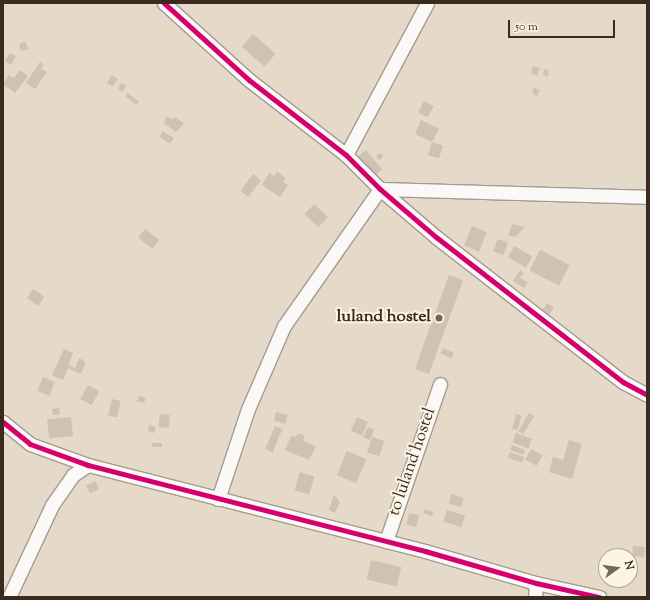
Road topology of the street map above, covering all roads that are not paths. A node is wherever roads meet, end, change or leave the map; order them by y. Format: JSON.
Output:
{"nodes":[{"id":1,"x":164,"y":3,"type":"edge"},
{"id":2,"x":427,"y":3,"type":"edge"},
{"id":3,"x":346,"y":155,"type":"junction"},
{"id":4,"x":380,"y":189,"type":"junction"},
{"id":5,"x":647,"y":197,"type":"edge"},
{"id":6,"x":440,"y":384,"type":"dead end"},
{"id":7,"x":647,"y":395,"type":"edge"},
{"id":8,"x":3,"y":422,"type":"edge"},
{"id":9,"x":88,"y":465,"type":"junction"},
{"id":10,"x":218,"y":499,"type":"junction"},
{"id":11,"x":386,"y":541,"type":"junction"},
{"id":12,"x":536,"y":583,"type":"junction"},
{"id":13,"x":9,"y":597,"type":"edge"},
{"id":14,"x":535,"y":597,"type":"edge"},
{"id":15,"x":599,"y":597,"type":"edge"}],
"edges":[{"from":1,"to":3,"type":"street"},
{"from":2,"to":3,"type":"street"},
{"from":3,"to":4,"type":"street"},
{"from":4,"to":5,"type":"street"},
{"from":4,"to":7,"type":"street"},
{"from":4,"to":10,"type":"street"},
{"from":6,"to":11,"type":"street","name":"to luland hostel"},
{"from":8,"to":9,"type":"street"},
{"from":9,"to":10,"type":"street"},
{"from":9,"to":13,"type":"street"},
{"from":10,"to":11,"type":"street"},
{"from":11,"to":12,"type":"street"},
{"from":12,"to":14,"type":"street"},
{"from":12,"to":15,"type":"street"}]}
